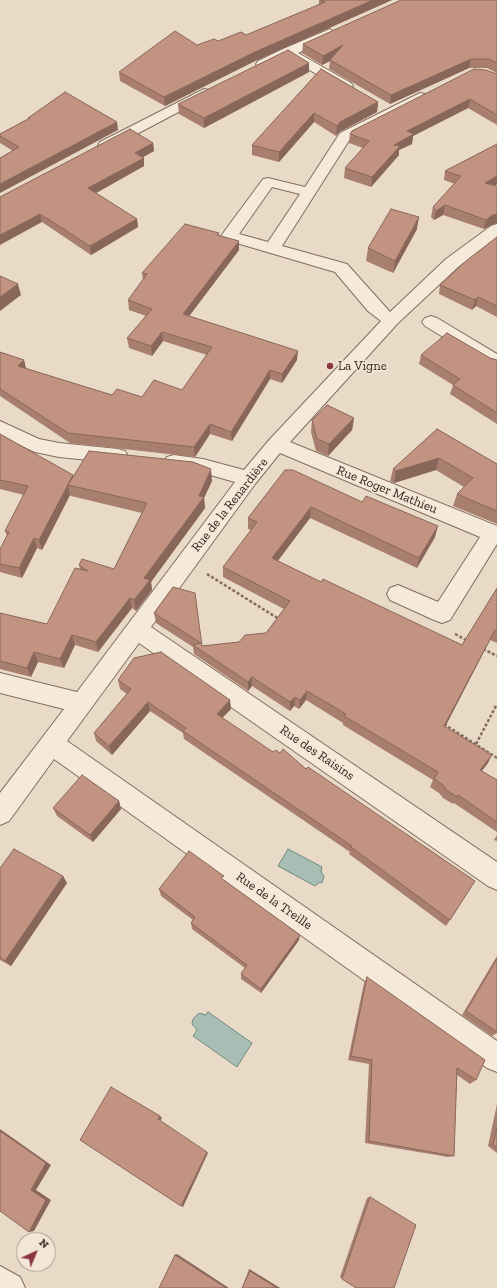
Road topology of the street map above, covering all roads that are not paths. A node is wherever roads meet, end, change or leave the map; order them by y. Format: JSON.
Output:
{"nodes":[{"id":1,"x":343,"y":27,"type":"edge"},
{"id":2,"x":288,"y":52,"type":"junction"},
{"id":3,"x":254,"y":68,"type":"edge"},
{"id":4,"x":219,"y":86,"type":"edge"},
{"id":5,"x":358,"y":93,"type":"edge"},
{"id":6,"x":430,"y":93,"type":"edge"},
{"id":7,"x":377,"y":104,"type":"edge"},
{"id":8,"x":390,"y":112,"type":"junction"},
{"id":9,"x":95,"y":150,"type":"edge"},
{"id":10,"x":308,"y":192,"type":"junction"},
{"id":11,"x":497,"y":229,"type":"edge"},
{"id":12,"x":273,"y":247,"type":"junction"},
{"id":13,"x":392,"y":319,"type":"junction"},
{"id":14,"x":431,"y":322,"type":"dead end"},
{"id":15,"x":497,"y":362,"type":"edge"},
{"id":16,"x":0,"y":428,"type":"edge"},
{"id":17,"x":277,"y":444,"type":"junction"},
{"id":18,"x":137,"y":458,"type":"edge"},
{"id":19,"x":160,"y":460,"type":"edge"},
{"id":20,"x":248,"y":479,"type":"junction"},
{"id":21,"x":495,"y":534,"type":"edge"},
{"id":22,"x":398,"y":594,"type":"dead end"},
{"id":23,"x":138,"y":630,"type":"junction"},
{"id":24,"x":0,"y":683,"type":"edge"},
{"id":25,"x":82,"y":702,"type":"junction"},
{"id":26,"x":52,"y":744,"type":"junction"},
{"id":27,"x":4,"y":803,"type":"edge"},
{"id":28,"x":497,"y":877,"type":"edge"},
{"id":29,"x":497,"y":1058,"type":"edge"},
{"id":30,"x":0,"y":1282,"type":"edge"},
{"id":31,"x":9,"y":1288,"type":"edge"}],
"edges":[{"from":1,"to":2,"type":"street"},
{"from":2,"to":3,"type":"street"},
{"from":2,"to":5,"type":"street"},
{"from":4,"to":9,"type":"street"},
{"from":6,"to":8,"type":"street"},
{"from":7,"to":8,"type":"street"},
{"from":8,"to":10,"type":"street"},
{"from":10,"to":12,"type":"street"},
{"from":10,"to":12,"type":"street"},
{"from":11,"to":13,"type":"street","name":"Rue de la Renardière"},
{"from":12,"to":13,"type":"street"},
{"from":13,"to":17,"type":"street","name":"Rue de la Renardière"},
{"from":14,"to":15,"type":"street"},
{"from":16,"to":18,"type":"street"},
{"from":17,"to":20,"type":"street","name":"Rue de la Renardière"},
{"from":17,"to":21,"type":"street","name":"Rue Roger Mathieu"},
{"from":19,"to":20,"type":"street"},
{"from":20,"to":23,"type":"street","name":"Rue de la Renardière"},
{"from":21,"to":22,"type":"street"},
{"from":23,"to":25,"type":"street","name":"Rue de la Renardière"},
{"from":23,"to":28,"type":"street","name":"Rue des Raisins"},
{"from":24,"to":25,"type":"street"},
{"from":25,"to":26,"type":"street","name":"Rue de la Renardière"},
{"from":26,"to":27,"type":"street","name":"Rue de la Renardière"},
{"from":26,"to":29,"type":"street","name":"Rue de la Treille"},
{"from":30,"to":31,"type":"street"}]}
